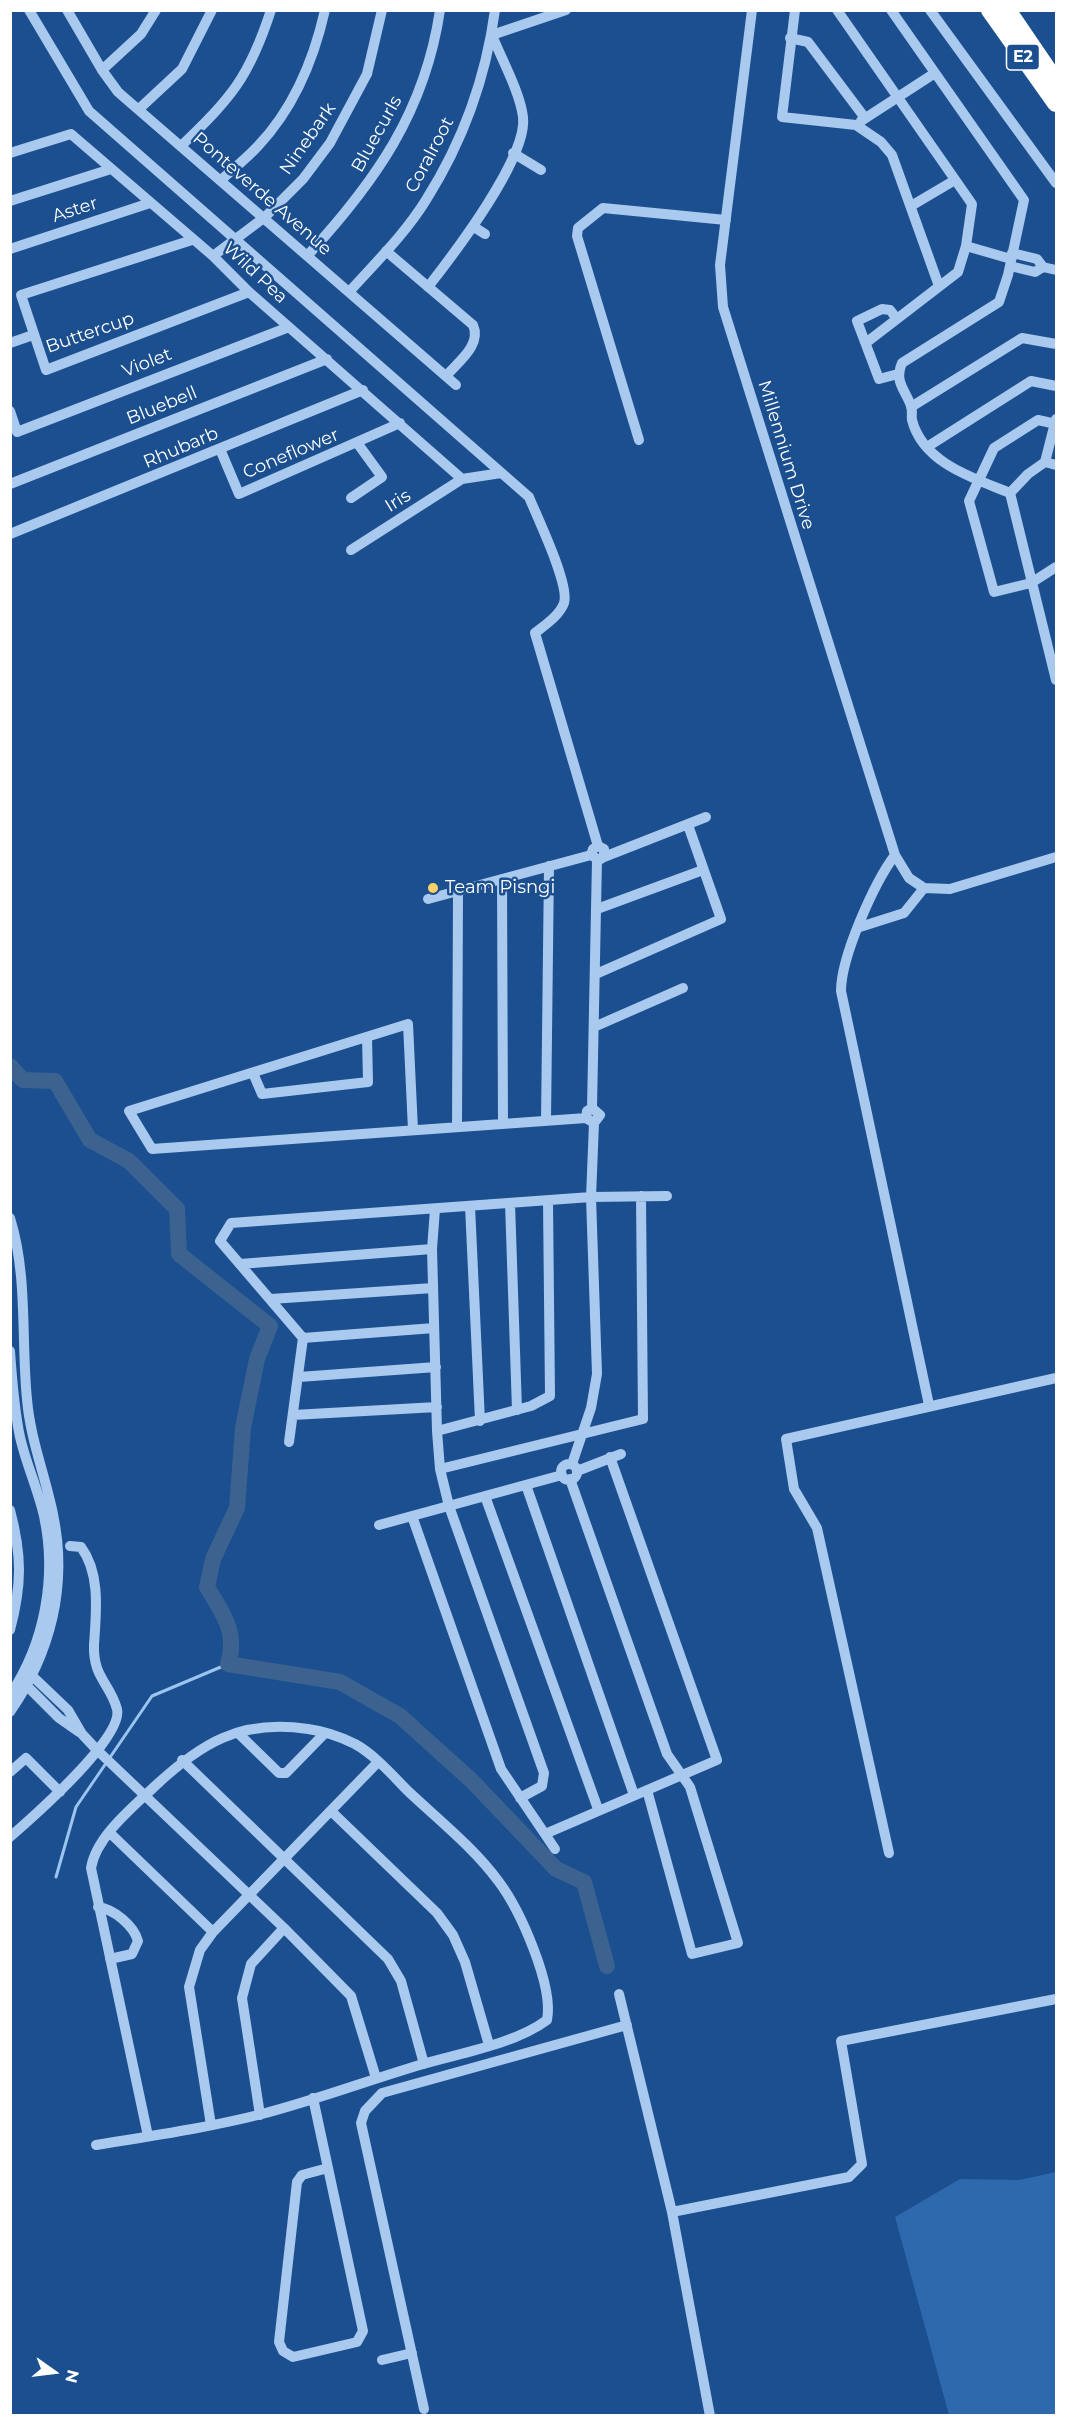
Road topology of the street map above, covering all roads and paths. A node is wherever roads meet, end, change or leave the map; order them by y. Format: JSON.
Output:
{"nodes":[{"id":1,"x":29,"y":10,"type":"edge"},
{"id":2,"x":67,"y":10,"type":"edge"},
{"id":3,"x":156,"y":10,"type":"edge"},
{"id":4,"x":212,"y":10,"type":"edge"},
{"id":5,"x":271,"y":10,"type":"edge"},
{"id":6,"x":325,"y":10,"type":"edge"},
{"id":7,"x":382,"y":10,"type":"edge"},
{"id":8,"x":440,"y":10,"type":"edge"},
{"id":9,"x":495,"y":10,"type":"edge"},
{"id":10,"x":566,"y":10,"type":"edge"},
{"id":11,"x":752,"y":10,"type":"edge"},
{"id":12,"x":795,"y":10,"type":"edge"},
{"id":13,"x":837,"y":10,"type":"edge"},
{"id":14,"x":891,"y":10,"type":"edge"},
{"id":15,"x":930,"y":10,"type":"edge"},
{"id":16,"x":990,"y":10,"type":"edge"},
{"id":17,"x":1007,"y":10,"type":"edge"},
{"id":18,"x":492,"y":35,"type":"junction"},
{"id":19,"x":790,"y":38,"type":"junction"},
{"id":20,"x":102,"y":70,"type":"junction"},
{"id":21,"x":935,"y":73,"type":"junction"},
{"id":22,"x":1056,"y":82,"type":"edge"},
{"id":23,"x":898,"y":95,"type":"junction"},
{"id":24,"x":1056,"y":103,"type":"edge"},
{"id":25,"x":139,"y":109,"type":"junction"},
{"id":26,"x":860,"y":122,"type":"junction"},
{"id":27,"x":182,"y":146,"type":"junction"},
{"id":28,"x":10,"y":153,"type":"edge"},
{"id":29,"x":513,"y":153,"type":"junction"},
{"id":30,"x":111,"y":169,"type":"junction"},
{"id":31,"x":541,"y":170,"type":"dead end"},
{"id":32,"x":221,"y":180,"type":"junction"},
{"id":33,"x":955,"y":180,"type":"junction"},
{"id":34,"x":1056,"y":183,"type":"edge"},
{"id":35,"x":10,"y":201,"type":"edge"},
{"id":36,"x":150,"y":203,"type":"junction"},
{"id":37,"x":911,"y":206,"type":"junction"},
{"id":38,"x":264,"y":217,"type":"junction"},
{"id":39,"x":726,"y":220,"type":"junction"},
{"id":40,"x":474,"y":227,"type":"junction"},
{"id":41,"x":485,"y":234,"type":"dead end"},
{"id":42,"x":192,"y":240,"type":"junction"},
{"id":43,"x":236,"y":240,"type":"junction"},
{"id":44,"x":966,"y":246,"type":"junction"},
{"id":45,"x":10,"y":249,"type":"edge"},
{"id":46,"x":386,"y":251,"type":"junction"},
{"id":47,"x":308,"y":255,"type":"junction"},
{"id":48,"x":213,"y":256,"type":"junction"},
{"id":49,"x":1011,"y":259,"type":"junction"},
{"id":50,"x":1056,"y":270,"type":"edge"},
{"id":51,"x":939,"y":286,"type":"junction"},
{"id":52,"x":428,"y":287,"type":"junction"},
{"id":53,"x":249,"y":292,"type":"junction"},
{"id":54,"x":349,"y":292,"type":"junction"},
{"id":55,"x":897,"y":319,"type":"junction"},
{"id":56,"x":289,"y":327,"type":"junction"},
{"id":57,"x":33,"y":335,"type":"junction"},
{"id":58,"x":867,"y":342,"type":"junction"},
{"id":59,"x":10,"y":343,"type":"edge"},
{"id":60,"x":1056,"y":344,"type":"edge"},
{"id":61,"x":327,"y":359,"type":"junction"},
{"id":62,"x":898,"y":374,"type":"junction"},
{"id":63,"x":446,"y":376,"type":"junction"},
{"id":64,"x":456,"y":385,"type":"dead end"},
{"id":65,"x":1056,"y":386,"type":"edge"},
{"id":66,"x":363,"y":390,"type":"junction"},
{"id":67,"x":911,"y":407,"type":"junction"},
{"id":68,"x":10,"y":411,"type":"edge"},
{"id":69,"x":1056,"y":422,"type":"edge"},
{"id":70,"x":400,"y":423,"type":"junction"},
{"id":71,"x":639,"y":440,"type":"dead end"},
{"id":72,"x":357,"y":444,"type":"junction"},
{"id":73,"x":927,"y":447,"type":"junction"},
{"id":74,"x":220,"y":449,"type":"junction"},
{"id":75,"x":1045,"y":462,"type":"junction"},
{"id":76,"x":1056,"y":465,"type":"edge"},
{"id":77,"x":501,"y":473,"type":"junction"},
{"id":78,"x":462,"y":479,"type":"junction"},
{"id":79,"x":978,"y":480,"type":"junction"},
{"id":80,"x":10,"y":484,"type":"edge"},
{"id":81,"x":1010,"y":493,"type":"junction"},
{"id":82,"x":351,"y":498,"type":"dead end"},
{"id":83,"x":10,"y":534,"type":"edge"},
{"id":84,"x":351,"y":550,"type":"dead end"},
{"id":85,"x":1055,"y":572,"type":"edge"},
{"id":86,"x":1031,"y":583,"type":"junction"},
{"id":87,"x":1051,"y":638,"type":"edge"},
{"id":88,"x":1056,"y":680,"type":"edge"},
{"id":89,"x":706,"y":817,"type":"dead end"},
{"id":90,"x":688,"y":825,"type":"junction"},
{"id":91,"x":598,"y":854,"type":"junction"},
{"id":92,"x":895,"y":855,"type":"junction"},
{"id":93,"x":1056,"y":857,"type":"edge"},
{"id":94,"x":549,"y":866,"type":"junction"},
{"id":95,"x":703,"y":870,"type":"junction"},
{"id":96,"x":502,"y":879,"type":"junction"},
{"id":97,"x":924,"y":888,"type":"junction"},
{"id":98,"x":458,"y":891,"type":"junction"},
{"id":99,"x":428,"y":899,"type":"dead end"},
{"id":100,"x":597,"y":909,"type":"junction"},
{"id":101,"x":860,"y":927,"type":"junction"},
{"id":102,"x":596,"y":975,"type":"junction"},
{"id":103,"x":683,"y":988,"type":"dead end"},
{"id":104,"x":594,"y":1027,"type":"junction"},
{"id":105,"x":367,"y":1037,"type":"junction"},
{"id":106,"x":253,"y":1073,"type":"junction"},
{"id":107,"x":591,"y":1116,"type":"junction"},
{"id":108,"x":546,"y":1120,"type":"junction"},
{"id":109,"x":503,"y":1124,"type":"junction"},
{"id":110,"x":458,"y":1127,"type":"junction"},
{"id":111,"x":413,"y":1130,"type":"junction"},
{"id":112,"x":641,"y":1196,"type":"junction"},
{"id":113,"x":667,"y":1196,"type":"dead end"},
{"id":114,"x":591,"y":1197,"type":"junction"},
{"id":115,"x":548,"y":1201,"type":"junction"},
{"id":116,"x":510,"y":1203,"type":"junction"},
{"id":117,"x":470,"y":1206,"type":"junction"},
{"id":118,"x":435,"y":1209,"type":"junction"},
{"id":119,"x":10,"y":1218,"type":"edge"},
{"id":120,"x":432,"y":1249,"type":"junction"},
{"id":121,"x":240,"y":1264,"type":"junction"},
{"id":122,"x":433,"y":1288,"type":"junction"},
{"id":123,"x":271,"y":1299,"type":"junction"},
{"id":124,"x":434,"y":1328,"type":"junction"},
{"id":125,"x":303,"y":1338,"type":"junction"},
{"id":126,"x":10,"y":1351,"type":"edge"},
{"id":127,"x":22,"y":1357,"type":"junction"},
{"id":128,"x":11,"y":1359,"type":"edge"},
{"id":129,"x":436,"y":1367,"type":"junction"},
{"id":130,"x":298,"y":1377,"type":"junction"},
{"id":131,"x":1056,"y":1378,"type":"edge"},
{"id":132,"x":928,"y":1405,"type":"junction"},
{"id":133,"x":437,"y":1407,"type":"junction"},
{"id":134,"x":517,"y":1410,"type":"junction"},
{"id":135,"x":293,"y":1415,"type":"junction"},
{"id":136,"x":480,"y":1421,"type":"junction"},
{"id":137,"x":437,"y":1431,"type":"junction"},
{"id":138,"x":582,"y":1434,"type":"junction"},
{"id":139,"x":289,"y":1442,"type":"dead end"},
{"id":140,"x":440,"y":1469,"type":"junction"},
{"id":141,"x":570,"y":1472,"type":"junction"},
{"id":142,"x":526,"y":1485,"type":"junction"},
{"id":143,"x":485,"y":1496,"type":"junction"},
{"id":144,"x":449,"y":1506,"type":"junction"},
{"id":145,"x":10,"y":1510,"type":"edge"},
{"id":146,"x":412,"y":1516,"type":"junction"},
{"id":147,"x":379,"y":1525,"type":"dead end"},
{"id":148,"x":70,"y":1545,"type":"dead end"},
{"id":149,"x":10,"y":1630,"type":"edge"},
{"id":150,"x":27,"y":1678,"type":"junction"},
{"id":151,"x":10,"y":1695,"type":"edge"},
{"id":152,"x":10,"y":1712,"type":"edge"},
{"id":153,"x":325,"y":1732,"type":"junction"},
{"id":154,"x":238,"y":1733,"type":"junction"},
{"id":155,"x":97,"y":1750,"type":"junction"},
{"id":156,"x":182,"y":1760,"type":"junction"},
{"id":157,"x":378,"y":1762,"type":"junction"},
{"id":158,"x":10,"y":1772,"type":"edge"},
{"id":159,"x":680,"y":1775,"type":"junction"},
{"id":160,"x":647,"y":1790,"type":"junction"},
{"id":161,"x":60,"y":1792,"type":"junction"},
{"id":162,"x":634,"y":1795,"type":"junction"},
{"id":163,"x":145,"y":1796,"type":"junction"},
{"id":164,"x":520,"y":1798,"type":"junction"},
{"id":165,"x":598,"y":1809,"type":"junction"},
{"id":166,"x":331,"y":1811,"type":"junction"},
{"id":167,"x":110,"y":1833,"type":"junction"},
{"id":168,"x":545,"y":1833,"type":"junction"},
{"id":169,"x":10,"y":1837,"type":"edge"},
{"id":170,"x":555,"y":1849,"type":"dead end"},
{"id":171,"x":889,"y":1853,"type":"dead end"},
{"id":172,"x":284,"y":1861,"type":"junction"},
{"id":173,"x":250,"y":1896,"type":"junction"},
{"id":174,"x":98,"y":1907,"type":"junction"},
{"id":175,"x":284,"y":1928,"type":"junction"},
{"id":176,"x":213,"y":1932,"type":"junction"},
{"id":177,"x":110,"y":1959,"type":"junction"},
{"id":178,"x":619,"y":1994,"type":"dead end"},
{"id":179,"x":1056,"y":2000,"type":"edge"},
{"id":180,"x":627,"y":2025,"type":"junction"},
{"id":181,"x":489,"y":2045,"type":"junction"},
{"id":182,"x":424,"y":2064,"type":"junction"},
{"id":183,"x":376,"y":2078,"type":"junction"},
{"id":184,"x":313,"y":2098,"type":"junction"},
{"id":185,"x":260,"y":2115,"type":"junction"},
{"id":186,"x":211,"y":2125,"type":"junction"},
{"id":187,"x":148,"y":2136,"type":"junction"},
{"id":188,"x":96,"y":2145,"type":"dead end"},
{"id":189,"x":328,"y":2168,"type":"junction"},
{"id":190,"x":672,"y":2211,"type":"junction"},
{"id":191,"x":412,"y":2353,"type":"junction"},
{"id":192,"x":382,"y":2360,"type":"dead end"},
{"id":193,"x":424,"y":2409,"type":"dead end"},
{"id":194,"x":710,"y":2415,"type":"edge"}],
"edges":[{"from":1,"to":43,"type":"street"},
{"from":2,"to":20,"type":"street","name":"Ponteverde Avenue"},
{"from":3,"to":20,"type":"street"},
{"from":4,"to":25,"type":"street"},
{"from":5,"to":27,"type":"street"},
{"from":6,"to":32,"type":"street"},
{"from":7,"to":38,"type":"street","name":"Ninebark"},
{"from":8,"to":47,"type":"street","name":"Bluecurls"},
{"from":9,"to":18,"type":"street","name":"Coralroot"},
{"from":10,"to":18,"type":"street"},
{"from":11,"to":39,"type":"street","name":"Millennium Drive"},
{"from":12,"to":19,"type":"street"},
{"from":13,"to":23,"type":"street"},
{"from":14,"to":21,"type":"street"},
{"from":15,"to":34,"type":"street"},
{"from":16,"to":24,"type":"highway","number":"E2"},
{"from":17,"to":22,"type":"highway","number":"E2"},
{"from":18,"to":29,"type":"street"},
{"from":18,"to":46,"type":"street","name":"Coralroot"},
{"from":19,"to":26,"type":"street"},
{"from":19,"to":26,"type":"street"},
{"from":20,"to":25,"type":"street","name":"Ponteverde Avenue"},
{"from":21,"to":23,"type":"street"},
{"from":21,"to":49,"type":"street"},
{"from":23,"to":26,"type":"street"},
{"from":23,"to":33,"type":"street"},
{"from":25,"to":27,"type":"street","name":"Ponteverde Avenue"},
{"from":26,"to":37,"type":"street"},
{"from":27,"to":32,"type":"street","name":"Ponteverde Avenue"},
{"from":28,"to":30,"type":"street","name":"Wild Pea"},
{"from":29,"to":31,"type":"street"},
{"from":29,"to":40,"type":"street"},
{"from":30,"to":35,"type":"street"},
{"from":30,"to":36,"type":"street","name":"Wild Pea"},
{"from":32,"to":38,"type":"street","name":"Ponteverde Avenue"},
{"from":33,"to":37,"type":"street"},
{"from":33,"to":44,"type":"street"},
{"from":36,"to":42,"type":"street","name":"Wild Pea"},
{"from":36,"to":45,"type":"street","name":"Aster"},
{"from":37,"to":51,"type":"street"},
{"from":38,"to":43,"type":"street","name":"Ninebark"},
{"from":38,"to":47,"type":"street","name":"Ponteverde Avenue"},
{"from":39,"to":71,"type":"street"},
{"from":39,"to":92,"type":"street","name":"Millennium Drive"},
{"from":40,"to":41,"type":"street"},
{"from":40,"to":52,"type":"street"},
{"from":42,"to":48,"type":"street","name":"Wild Pea"},
{"from":42,"to":57,"type":"street","name":"Buttercup"},
{"from":43,"to":48,"type":"street","name":"Ninebark"},
{"from":43,"to":77,"type":"street"},
{"from":44,"to":49,"type":"street"},
{"from":44,"to":51,"type":"street"},
{"from":46,"to":52,"type":"street"},
{"from":46,"to":54,"type":"street","name":"Coralroot"},
{"from":47,"to":54,"type":"street","name":"Ponteverde Avenue"},
{"from":48,"to":53,"type":"street","name":"Wild Pea"},
{"from":49,"to":50,"type":"street"},
{"from":49,"to":62,"type":"street"},
{"from":51,"to":55,"type":"street"},
{"from":52,"to":63,"type":"street"},
{"from":53,"to":56,"type":"street","name":"Wild Pea"},
{"from":53,"to":57,"type":"street","name":"Buttercup"},
{"from":54,"to":63,"type":"street","name":"Ponteverde Avenue"},
{"from":55,"to":58,"type":"street"},
{"from":55,"to":58,"type":"street"},
{"from":56,"to":61,"type":"street","name":"Wild Pea"},
{"from":56,"to":68,"type":"street","name":"Violet"},
{"from":57,"to":59,"type":"street"},
{"from":58,"to":62,"type":"street"},
{"from":60,"to":67,"type":"street"},
{"from":61,"to":66,"type":"street","name":"Wild Pea"},
{"from":61,"to":80,"type":"street","name":"Bluebell"},
{"from":62,"to":67,"type":"street"},
{"from":63,"to":64,"type":"street","name":"Ponteverde Avenue"},
{"from":65,"to":73,"type":"street"},
{"from":66,"to":70,"type":"street","name":"Wild Pea"},
{"from":66,"to":74,"type":"street","name":"Rhubarb"},
{"from":67,"to":73,"type":"street"},
{"from":69,"to":75,"type":"street"},
{"from":69,"to":79,"type":"street"},
{"from":70,"to":72,"type":"street","name":"Coneflower"},
{"from":70,"to":78,"type":"street","name":"Wild Pea"},
{"from":72,"to":74,"type":"street","name":"Coneflower"},
{"from":72,"to":82,"type":"street"},
{"from":73,"to":79,"type":"street"},
{"from":74,"to":83,"type":"street","name":"Rhubarb"},
{"from":75,"to":76,"type":"street"},
{"from":75,"to":81,"type":"street"},
{"from":77,"to":78,"type":"street"},
{"from":77,"to":91,"type":"street"},
{"from":78,"to":84,"type":"street","name":"Iris"},
{"from":79,"to":81,"type":"street"},
{"from":79,"to":86,"type":"street"},
{"from":81,"to":86,"type":"street"},
{"from":85,"to":86,"type":"street"},
{"from":86,"to":87,"type":"street"},
{"from":87,"to":88,"type":"street"},
{"from":89,"to":90,"type":"street"},
{"from":90,"to":91,"type":"street"},
{"from":90,"to":95,"type":"street"},
{"from":91,"to":94,"type":"street"},
{"from":91,"to":100,"type":"street"},
{"from":92,"to":97,"type":"street","name":"Millennium Drive"},
{"from":92,"to":101,"type":"street"},
{"from":93,"to":97,"type":"street"},
{"from":94,"to":96,"type":"street"},
{"from":94,"to":108,"type":"street"},
{"from":95,"to":100,"type":"street"},
{"from":95,"to":102,"type":"street"},
{"from":96,"to":98,"type":"street"},
{"from":96,"to":109,"type":"street"},
{"from":97,"to":101,"type":"street"},
{"from":98,"to":99,"type":"street"},
{"from":98,"to":110,"type":"street"},
{"from":100,"to":102,"type":"street"},
{"from":101,"to":132,"type":"street"},
{"from":102,"to":104,"type":"street"},
{"from":103,"to":104,"type":"street"},
{"from":104,"to":107,"type":"street"},
{"from":105,"to":106,"type":"street"},
{"from":105,"to":106,"type":"street"},
{"from":105,"to":111,"type":"street"},
{"from":106,"to":111,"type":"street"},
{"from":107,"to":108,"type":"street"},
{"from":107,"to":114,"type":"street"},
{"from":108,"to":109,"type":"street"},
{"from":109,"to":110,"type":"street"},
{"from":110,"to":111,"type":"street"},
{"from":112,"to":113,"type":"street"},
{"from":112,"to":114,"type":"street"},
{"from":112,"to":138,"type":"street"},
{"from":114,"to":115,"type":"street"},
{"from":114,"to":138,"type":"street"},
{"from":115,"to":116,"type":"street"},
{"from":115,"to":134,"type":"street"},
{"from":116,"to":117,"type":"street"},
{"from":116,"to":134,"type":"street"},
{"from":117,"to":118,"type":"street"},
{"from":117,"to":136,"type":"street"},
{"from":118,"to":120,"type":"street"},
{"from":118,"to":121,"type":"street"},
{"from":119,"to":127,"type":"street"},
{"from":120,"to":121,"type":"street"},
{"from":120,"to":122,"type":"street"},
{"from":121,"to":123,"type":"street"},
{"from":122,"to":123,"type":"street"},
{"from":122,"to":124,"type":"street"},
{"from":123,"to":125,"type":"street"},
{"from":124,"to":125,"type":"street"},
{"from":124,"to":129,"type":"street"},
{"from":125,"to":130,"type":"street"},
{"from":126,"to":128,"type":"street"},
{"from":127,"to":128,"type":"street"},
{"from":127,"to":150,"type":"street"},
{"from":128,"to":150,"type":"street"},
{"from":129,"to":130,"type":"street"},
{"from":129,"to":133,"type":"street"},
{"from":130,"to":135,"type":"street"},
{"from":131,"to":132,"type":"street"},
{"from":132,"to":171,"type":"street"},
{"from":133,"to":135,"type":"street"},
{"from":133,"to":137,"type":"street"},
{"from":134,"to":136,"type":"street"},
{"from":135,"to":139,"type":"street"},
{"from":136,"to":137,"type":"street"},
{"from":137,"to":140,"type":"street"},
{"from":138,"to":140,"type":"street"},
{"from":138,"to":141,"type":"street"},
{"from":140,"to":144,"type":"street"},
{"from":141,"to":142,"type":"street"},
{"from":141,"to":159,"type":"street"},
{"from":141,"to":159,"type":"street"},
{"from":142,"to":143,"type":"street"},
{"from":142,"to":162,"type":"street"},
{"from":143,"to":144,"type":"street"},
{"from":143,"to":165,"type":"street"},
{"from":144,"to":146,"type":"street"},
{"from":144,"to":164,"type":"street"},
{"from":145,"to":149,"type":"street"},
{"from":146,"to":147,"type":"street"},
{"from":146,"to":164,"type":"street"},
{"from":148,"to":155,"type":"street"},
{"from":150,"to":151,"type":"street"},
{"from":150,"to":152,"type":"street"},
{"from":150,"to":155,"type":"street"},
{"from":153,"to":154,"type":"street"},
{"from":153,"to":154,"type":"street"},
{"from":153,"to":157,"type":"street"},
{"from":154,"to":156,"type":"street"},
{"from":155,"to":161,"type":"street"},
{"from":155,"to":163,"type":"street"},
{"from":156,"to":163,"type":"street"},
{"from":156,"to":172,"type":"street"},
{"from":157,"to":166,"type":"street"},
{"from":157,"to":181,"type":"street"},
{"from":158,"to":161,"type":"street"},
{"from":159,"to":160,"type":"street"},
{"from":159,"to":160,"type":"street"},
{"from":160,"to":162,"type":"street"},
{"from":161,"to":169,"type":"street"},
{"from":162,"to":165,"type":"street"},
{"from":163,"to":167,"type":"street"},
{"from":163,"to":173,"type":"street"},
{"from":164,"to":168,"type":"street"},
{"from":165,"to":168,"type":"street"},
{"from":166,"to":172,"type":"street"},
{"from":166,"to":181,"type":"street"},
{"from":167,"to":174,"type":"street"},
{"from":167,"to":176,"type":"street"},
{"from":168,"to":170,"type":"street"},
{"from":172,"to":173,"type":"street"},
{"from":172,"to":182,"type":"street"},
{"from":173,"to":175,"type":"street"},
{"from":173,"to":176,"type":"street"},
{"from":174,"to":177,"type":"street"},
{"from":174,"to":177,"type":"street"},
{"from":175,"to":183,"type":"street"},
{"from":175,"to":185,"type":"street"},
{"from":176,"to":186,"type":"street"},
{"from":177,"to":187,"type":"street"},
{"from":178,"to":180,"type":"street"},
{"from":179,"to":190,"type":"street"},
{"from":180,"to":190,"type":"street"},
{"from":180,"to":191,"type":"street"},
{"from":181,"to":182,"type":"street"},
{"from":182,"to":183,"type":"street"},
{"from":183,"to":184,"type":"street"},
{"from":184,"to":185,"type":"street"},
{"from":184,"to":189,"type":"street"},
{"from":185,"to":186,"type":"street"},
{"from":186,"to":187,"type":"street"},
{"from":187,"to":188,"type":"street"},
{"from":189,"to":189,"type":"street"},
{"from":190,"to":194,"type":"street"},
{"from":191,"to":192,"type":"street"},
{"from":191,"to":193,"type":"street"}]}
